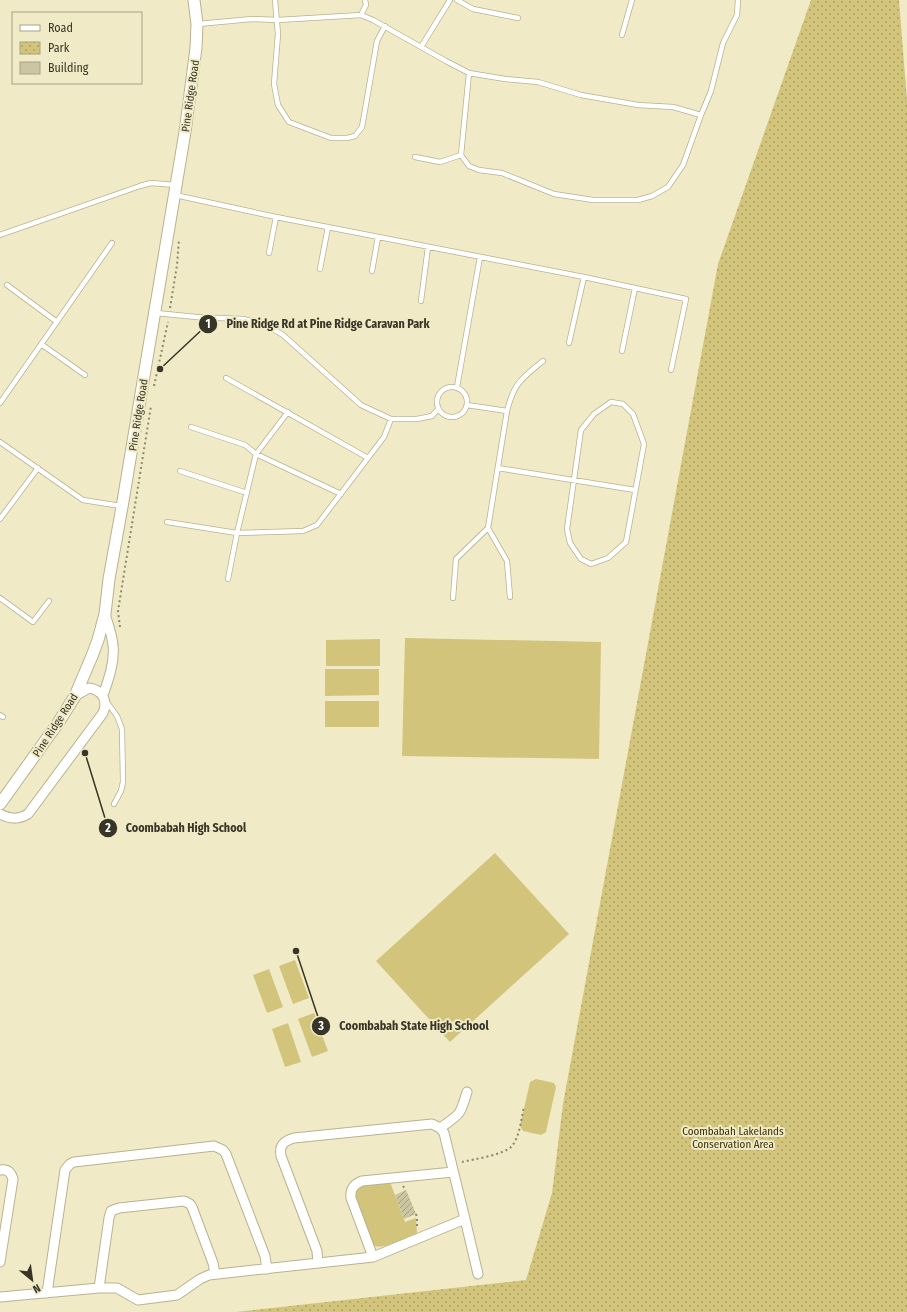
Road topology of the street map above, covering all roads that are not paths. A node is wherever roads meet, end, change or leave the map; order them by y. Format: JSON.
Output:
{"nodes":[{"id":1,"x":194,"y":0,"type":"edge"},
{"id":2,"x":275,"y":0,"type":"edge"},
{"id":3,"x":365,"y":0,"type":"edge"},
{"id":4,"x":450,"y":0,"type":"edge"},
{"id":5,"x":457,"y":0,"type":"edge"},
{"id":6,"x":632,"y":0,"type":"edge"},
{"id":7,"x":738,"y":0,"type":"edge"},
{"id":8,"x":361,"y":15,"type":"junction"},
{"id":9,"x":518,"y":18,"type":"dead end"},
{"id":10,"x":278,"y":20,"type":"junction"},
{"id":11,"x":198,"y":24,"type":"junction"},
{"id":12,"x":385,"y":26,"type":"junction"},
{"id":13,"x":622,"y":34,"type":"dead end"},
{"id":14,"x":421,"y":47,"type":"junction"},
{"id":15,"x":469,"y":73,"type":"junction"},
{"id":16,"x":701,"y":115,"type":"junction"},
{"id":17,"x":461,"y":155,"type":"junction"},
{"id":18,"x":415,"y":157,"type":"dead end"},
{"id":19,"x":175,"y":190,"type":"junction"},
{"id":20,"x":276,"y":217,"type":"junction"},
{"id":21,"x":328,"y":227,"type":"junction"},
{"id":22,"x":0,"y":235,"type":"edge"},
{"id":23,"x":378,"y":237,"type":"junction"},
{"id":24,"x":112,"y":243,"type":"dead end"},
{"id":25,"x":428,"y":246,"type":"junction"},
{"id":26,"x":269,"y":253,"type":"dead end"},
{"id":27,"x":480,"y":257,"type":"junction"},
{"id":28,"x":320,"y":269,"type":"dead end"},
{"id":29,"x":372,"y":270,"type":"dead end"},
{"id":30,"x":584,"y":277,"type":"junction"},
{"id":31,"x":7,"y":285,"type":"dead end"},
{"id":32,"x":635,"y":288,"type":"junction"},
{"id":33,"x":421,"y":301,"type":"dead end"},
{"id":34,"x":155,"y":313,"type":"junction"},
{"id":35,"x":57,"y":322,"type":"junction"},
{"id":36,"x":569,"y":343,"type":"dead end"},
{"id":37,"x":41,"y":344,"type":"junction"},
{"id":38,"x":622,"y":351,"type":"dead end"},
{"id":39,"x":543,"y":361,"type":"dead end"},
{"id":40,"x":671,"y":370,"type":"dead end"},
{"id":41,"x":85,"y":375,"type":"dead end"},
{"id":42,"x":226,"y":378,"type":"dead end"},
{"id":43,"x":456,"y":387,"type":"junction"},
{"id":44,"x":0,"y":403,"type":"edge"},
{"id":45,"x":467,"y":405,"type":"junction"},
{"id":46,"x":438,"y":409,"type":"junction"},
{"id":47,"x":288,"y":412,"type":"junction"},
{"id":48,"x":507,"y":412,"type":"junction"},
{"id":49,"x":391,"y":419,"type":"junction"},
{"id":50,"x":191,"y":427,"type":"dead end"},
{"id":51,"x":0,"y":442,"type":"edge"},
{"id":52,"x":256,"y":454,"type":"junction"},
{"id":53,"x":368,"y":458,"type":"junction"},
{"id":54,"x":38,"y":468,"type":"junction"},
{"id":55,"x":498,"y":468,"type":"junction"},
{"id":56,"x":180,"y":471,"type":"dead end"},
{"id":57,"x":573,"y":481,"type":"junction"},
{"id":58,"x":636,"y":490,"type":"junction"},
{"id":59,"x":247,"y":493,"type":"junction"},
{"id":60,"x":341,"y":494,"type":"junction"},
{"id":61,"x":122,"y":507,"type":"junction"},
{"id":62,"x":0,"y":519,"type":"edge"},
{"id":63,"x":167,"y":522,"type":"dead end"},
{"id":64,"x":488,"y":528,"type":"junction"},
{"id":65,"x":238,"y":533,"type":"junction"},
{"id":66,"x":228,"y":579,"type":"dead end"},
{"id":67,"x":510,"y":597,"type":"dead end"},
{"id":68,"x":0,"y":598,"type":"edge"},
{"id":69,"x":453,"y":598,"type":"dead end"},
{"id":70,"x":49,"y":601,"type":"dead end"},
{"id":71,"x":105,"y":614,"type":"junction"},
{"id":72,"x":75,"y":696,"type":"junction"},
{"id":73,"x":104,"y":698,"type":"junction"},
{"id":74,"x":0,"y":804,"type":"edge"},
{"id":75,"x":114,"y":804,"type":"dead end"},
{"id":76,"x":0,"y":814,"type":"edge"},
{"id":77,"x":467,"y":1092,"type":"dead end"},
{"id":78,"x":440,"y":1128,"type":"junction"},
{"id":79,"x":452,"y":1168,"type":"junction"},
{"id":80,"x":0,"y":1170,"type":"edge"},
{"id":81,"x":465,"y":1219,"type":"junction"},
{"id":82,"x":374,"y":1257,"type":"junction"},
{"id":83,"x":0,"y":1262,"type":"edge"},
{"id":84,"x":318,"y":1263,"type":"junction"},
{"id":85,"x":267,"y":1269,"type":"junction"},
{"id":86,"x":215,"y":1274,"type":"junction"},
{"id":87,"x":478,"y":1274,"type":"dead end"},
{"id":88,"x":98,"y":1288,"type":"junction"},
{"id":89,"x":47,"y":1293,"type":"junction"},
{"id":90,"x":0,"y":1296,"type":"edge"}],
"edges":[{"from":1,"to":11,"type":"street","name":"Pine Ridge Road"},
{"from":2,"to":10,"type":"lane"},
{"from":3,"to":8,"type":"lane"},
{"from":4,"to":14,"type":"lane"},
{"from":5,"to":9,"type":"lane"},
{"from":6,"to":13,"type":"lane"},
{"from":7,"to":16,"type":"lane"},
{"from":8,"to":10,"type":"lane"},
{"from":8,"to":12,"type":"lane"},
{"from":10,"to":11,"type":"lane"},
{"from":10,"to":12,"type":"lane"},
{"from":11,"to":19,"type":"street","name":"Pine Ridge Road"},
{"from":12,"to":14,"type":"lane"},
{"from":14,"to":15,"type":"lane"},
{"from":15,"to":16,"type":"lane"},
{"from":15,"to":17,"type":"lane"},
{"from":16,"to":17,"type":"lane"},
{"from":17,"to":18,"type":"lane"},
{"from":19,"to":20,"type":"lane"},
{"from":19,"to":22,"type":"lane"},
{"from":19,"to":34,"type":"street","name":"Pine Ridge Road"},
{"from":20,"to":21,"type":"lane"},
{"from":20,"to":26,"type":"lane"},
{"from":21,"to":23,"type":"lane"},
{"from":21,"to":28,"type":"lane"},
{"from":23,"to":25,"type":"lane"},
{"from":23,"to":29,"type":"lane"},
{"from":24,"to":35,"type":"lane"},
{"from":25,"to":27,"type":"lane"},
{"from":25,"to":33,"type":"lane"},
{"from":27,"to":30,"type":"lane"},
{"from":27,"to":43,"type":"lane"},
{"from":30,"to":32,"type":"lane"},
{"from":30,"to":36,"type":"lane"},
{"from":31,"to":35,"type":"lane"},
{"from":32,"to":38,"type":"lane"},
{"from":32,"to":40,"type":"lane"},
{"from":34,"to":49,"type":"lane"},
{"from":34,"to":61,"type":"street","name":"Pine Ridge Road"},
{"from":35,"to":37,"type":"lane"},
{"from":37,"to":41,"type":"lane"},
{"from":37,"to":44,"type":"lane"},
{"from":39,"to":48,"type":"lane"},
{"from":42,"to":47,"type":"lane"},
{"from":43,"to":45,"type":"lane"},
{"from":43,"to":46,"type":"lane"},
{"from":45,"to":46,"type":"lane"},
{"from":45,"to":48,"type":"lane"},
{"from":46,"to":49,"type":"lane"},
{"from":47,"to":52,"type":"lane"},
{"from":47,"to":53,"type":"lane"},
{"from":48,"to":55,"type":"lane"},
{"from":49,"to":53,"type":"lane"},
{"from":50,"to":52,"type":"lane"},
{"from":51,"to":54,"type":"lane"},
{"from":52,"to":59,"type":"lane"},
{"from":52,"to":60,"type":"lane"},
{"from":53,"to":60,"type":"lane"},
{"from":54,"to":61,"type":"lane"},
{"from":54,"to":62,"type":"lane"},
{"from":55,"to":57,"type":"lane"},
{"from":55,"to":64,"type":"lane"},
{"from":56,"to":59,"type":"lane"},
{"from":57,"to":58,"type":"lane"},
{"from":57,"to":58,"type":"lane"},
{"from":57,"to":58,"type":"lane"},
{"from":59,"to":65,"type":"lane"},
{"from":60,"to":65,"type":"lane"},
{"from":61,"to":71,"type":"street","name":"Pine Ridge Road"},
{"from":63,"to":65,"type":"lane"},
{"from":64,"to":67,"type":"lane"},
{"from":64,"to":69,"type":"lane"},
{"from":65,"to":66,"type":"lane"},
{"from":68,"to":70,"type":"lane"},
{"from":71,"to":72,"type":"street","name":"Pine Ridge Road"},
{"from":71,"to":73,"type":"street"},
{"from":72,"to":73,"type":"street"},
{"from":72,"to":74,"type":"street","name":"Pine Ridge Road"},
{"from":73,"to":75,"type":"lane"},
{"from":73,"to":76,"type":"street"},
{"from":77,"to":78,"type":"street"},
{"from":78,"to":79,"type":"street"},
{"from":78,"to":84,"type":"street"},
{"from":79,"to":81,"type":"street"},
{"from":79,"to":82,"type":"street"},
{"from":80,"to":83,"type":"street"},
{"from":81,"to":82,"type":"street"},
{"from":81,"to":87,"type":"street"},
{"from":82,"to":84,"type":"street"},
{"from":84,"to":85,"type":"street"},
{"from":85,"to":86,"type":"street"},
{"from":85,"to":89,"type":"street"},
{"from":86,"to":88,"type":"street"},
{"from":86,"to":88,"type":"street"},
{"from":88,"to":89,"type":"street"},
{"from":89,"to":90,"type":"street"}]}
